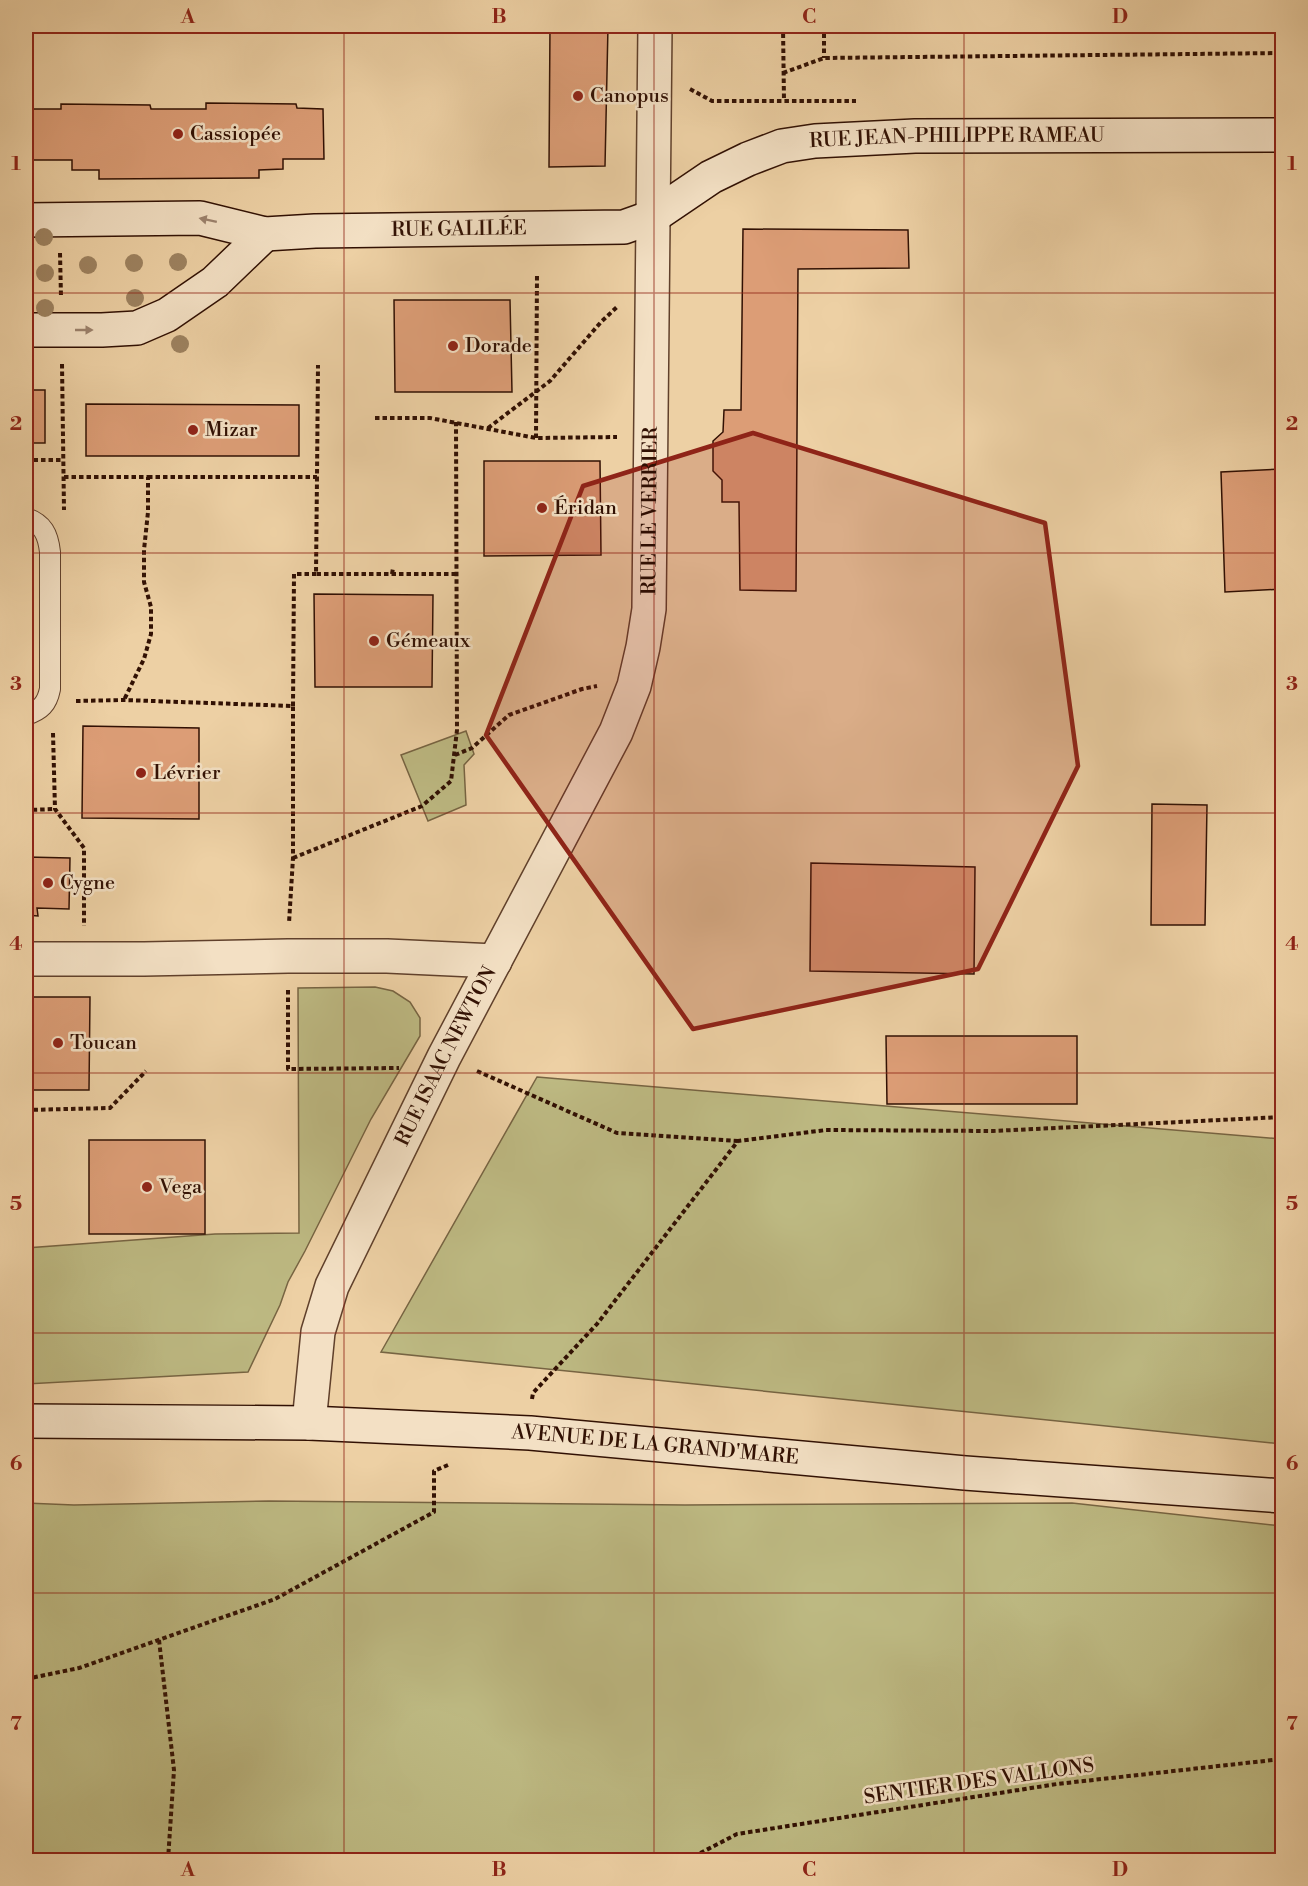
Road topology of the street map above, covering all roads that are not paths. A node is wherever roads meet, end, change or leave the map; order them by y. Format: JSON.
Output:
{"nodes":[{"id":1,"x":655,"y":26,"type":"edge"},
{"id":2,"x":1282,"y":135,"type":"edge"},
{"id":3,"x":652,"y":217,"type":"junction"},
{"id":4,"x":26,"y":220,"type":"edge"},
{"id":5,"x":265,"y":234,"type":"junction"},
{"id":6,"x":26,"y":330,"type":"edge"},
{"id":7,"x":26,"y":518,"type":"edge"},
{"id":8,"x":26,"y":715,"type":"edge"},
{"id":9,"x":26,"y":959,"type":"edge"},
{"id":10,"x":495,"y":961,"type":"junction"},
{"id":11,"x":26,"y":1421,"type":"edge"},
{"id":12,"x":309,"y":1423,"type":"junction"},
{"id":13,"x":1282,"y":1496,"type":"edge"}],
"edges":[{"from":1,"to":3,"type":"street","name":"RUE LE VERRIER"},
{"from":2,"to":3,"type":"street","name":"RUE JEAN-PHILIPPE RAMEAU"},
{"from":3,"to":5,"type":"street","name":"RUE GALILÉE"},
{"from":3,"to":10,"type":"street","name":"RUE LE VERRIER"},
{"from":5,"to":4,"type":"street","name":"RUE GALILÉE","one_way":true},
{"from":6,"to":5,"type":"street","one_way":true},
{"from":7,"to":8,"type":"lane"},
{"from":9,"to":10,"type":"street","name":"RUE ISAAC NEWTON"},
{"from":10,"to":12,"type":"street","name":"RUE ISAAC NEWTON"},
{"from":11,"to":12,"type":"street","name":"AVENUE DE LA GRAND'MARE"},
{"from":12,"to":13,"type":"street","name":"AVENUE DE LA GRAND'MARE"}]}
